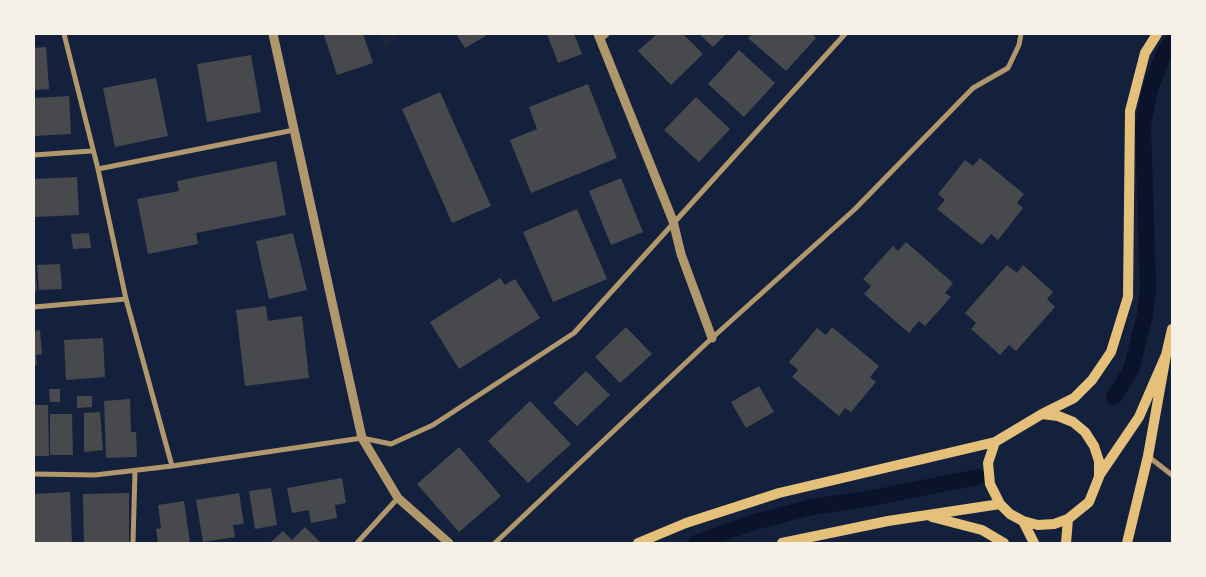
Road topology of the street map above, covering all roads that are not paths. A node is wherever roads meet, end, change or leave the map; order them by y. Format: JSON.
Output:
{"nodes":[{"id":1,"x":64,"y":34,"type":"edge"},
{"id":2,"x":273,"y":34,"type":"edge"},
{"id":3,"x":607,"y":34,"type":"edge"},
{"id":4,"x":845,"y":34,"type":"edge"},
{"id":5,"x":1021,"y":34,"type":"edge"},
{"id":6,"x":1157,"y":34,"type":"edge"},
{"id":7,"x":599,"y":37,"type":"edge"},
{"id":8,"x":294,"y":130,"type":"junction"},
{"id":9,"x":91,"y":151,"type":"junction"},
{"id":10,"x":34,"y":155,"type":"edge"},
{"id":11,"x":98,"y":169,"type":"junction"},
{"id":12,"x":673,"y":221,"type":"junction"},
{"id":13,"x":126,"y":299,"type":"junction"},
{"id":14,"x":34,"y":307,"type":"edge"},
{"id":15,"x":1172,"y":329,"type":"edge"},
{"id":16,"x":712,"y":338,"type":"junction"},
{"id":17,"x":1166,"y":355,"type":"junction"},
{"id":18,"x":1042,"y":414,"type":"junction"},
{"id":19,"x":362,"y":438,"type":"junction"},
{"id":20,"x":995,"y":442,"type":"junction"},
{"id":21,"x":1148,"y":456,"type":"junction"},
{"id":22,"x":172,"y":466,"type":"junction"},
{"id":23,"x":135,"y":470,"type":"junction"},
{"id":24,"x":34,"y":474,"type":"edge"},
{"id":25,"x":1172,"y":475,"type":"edge"},
{"id":26,"x":1098,"y":477,"type":"junction"},
{"id":27,"x":398,"y":498,"type":"junction"},
{"id":28,"x":1000,"y":504,"type":"junction"},
{"id":29,"x":926,"y":515,"type":"junction"},
{"id":30,"x":1068,"y":519,"type":"junction"},
{"id":31,"x":1023,"y":521,"type":"junction"},
{"id":32,"x":133,"y":543,"type":"edge"},
{"id":33,"x":357,"y":543,"type":"edge"},
{"id":34,"x":449,"y":543,"type":"edge"},
{"id":35,"x":495,"y":543,"type":"edge"},
{"id":36,"x":638,"y":543,"type":"edge"},
{"id":37,"x":782,"y":543,"type":"edge"},
{"id":38,"x":1004,"y":543,"type":"edge"},
{"id":39,"x":1034,"y":543,"type":"edge"},
{"id":40,"x":1066,"y":543,"type":"edge"},
{"id":41,"x":1127,"y":543,"type":"edge"}],
"edges":[{"from":1,"to":9,"type":"street"},
{"from":2,"to":8,"type":"street"},
{"from":3,"to":7,"type":"street"},
{"from":4,"to":12,"type":"street"},
{"from":5,"to":16,"type":"street"},
{"from":6,"to":18,"type":"main road"},
{"from":7,"to":12,"type":"street"},
{"from":8,"to":11,"type":"street"},
{"from":8,"to":19,"type":"street"},
{"from":9,"to":10,"type":"street"},
{"from":9,"to":11,"type":"street"},
{"from":11,"to":13,"type":"street"},
{"from":12,"to":16,"type":"street"},
{"from":12,"to":19,"type":"street"},
{"from":13,"to":14,"type":"street"},
{"from":13,"to":22,"type":"street"},
{"from":15,"to":17,"type":"main road"},
{"from":16,"to":35,"type":"street"},
{"from":17,"to":21,"type":"main road"},
{"from":17,"to":26,"type":"main road"},
{"from":18,"to":20,"type":"main road"},
{"from":18,"to":26,"type":"main road"},
{"from":19,"to":22,"type":"street"},
{"from":19,"to":27,"type":"street"},
{"from":20,"to":28,"type":"main road"},
{"from":20,"to":36,"type":"main road"},
{"from":21,"to":25,"type":"street"},
{"from":21,"to":41,"type":"main road"},
{"from":22,"to":23,"type":"street"},
{"from":23,"to":24,"type":"street"},
{"from":23,"to":32,"type":"street"},
{"from":26,"to":30,"type":"main road"},
{"from":27,"to":33,"type":"street"},
{"from":27,"to":34,"type":"street"},
{"from":28,"to":29,"type":"main road"},
{"from":28,"to":31,"type":"main road"},
{"from":29,"to":37,"type":"main road"},
{"from":29,"to":38,"type":"main road"},
{"from":30,"to":31,"type":"main road"},
{"from":30,"to":40,"type":"main road"},
{"from":31,"to":39,"type":"main road"}]}
